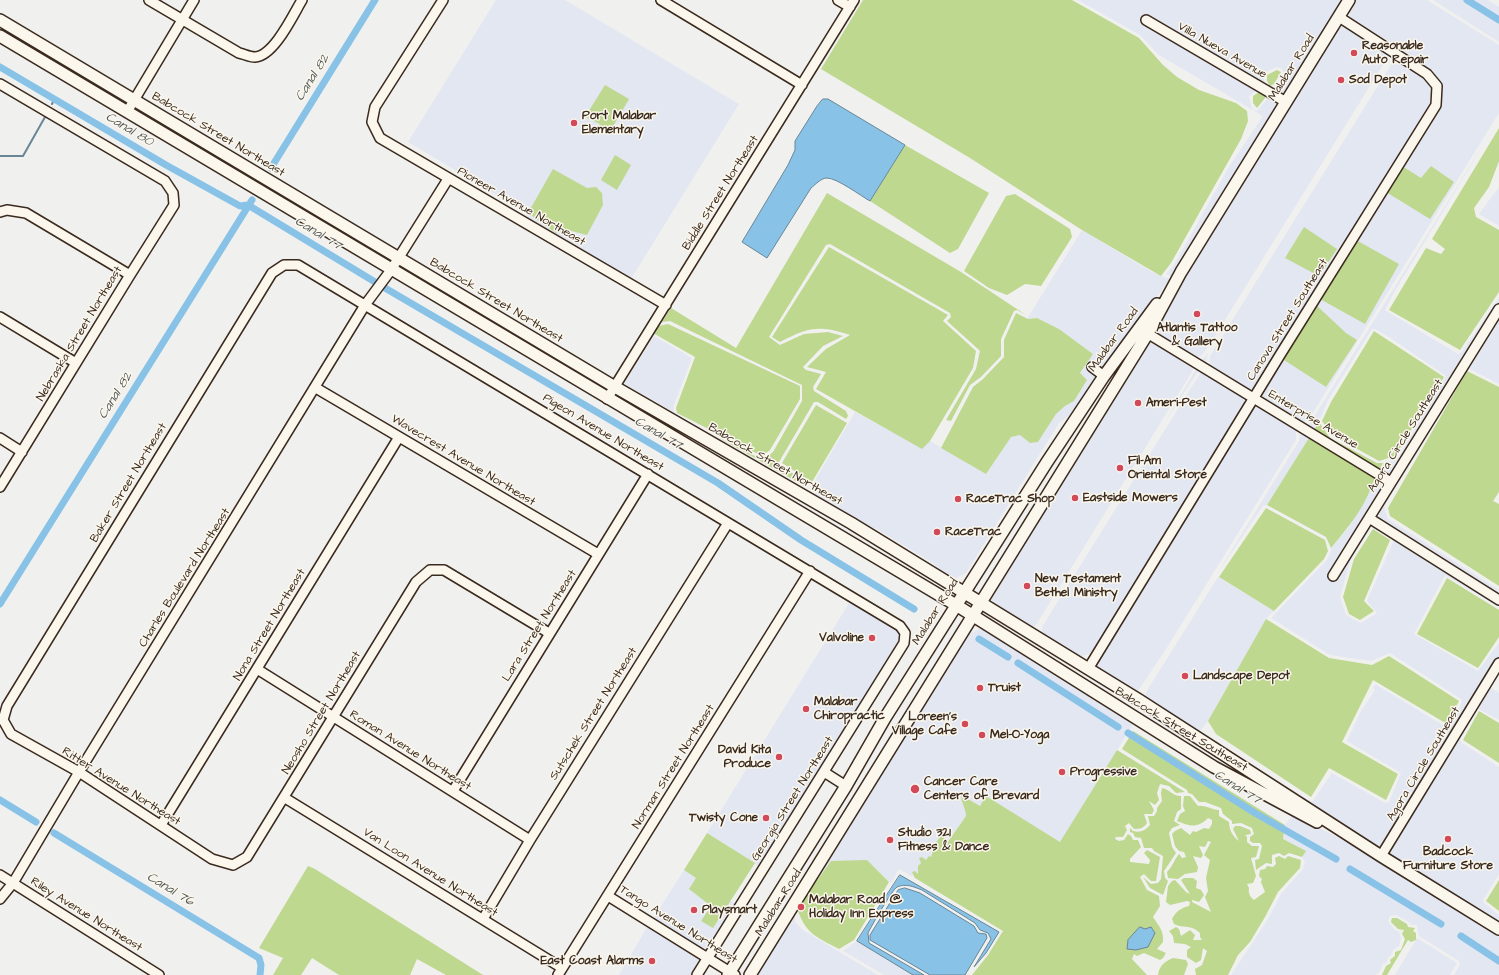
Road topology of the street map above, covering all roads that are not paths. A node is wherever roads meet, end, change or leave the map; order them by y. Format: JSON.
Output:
{"nodes":[{"id":1,"x":149,"y":0,"type":"edge"},
{"id":2,"x":194,"y":0,"type":"edge"},
{"id":3,"x":302,"y":0,"type":"edge"},
{"id":4,"x":443,"y":0,"type":"edge"},
{"id":5,"x":660,"y":0,"type":"edge"},
{"id":6,"x":838,"y":0,"type":"edge"},
{"id":7,"x":1349,"y":0,"type":"edge"},
{"id":8,"x":852,"y":4,"type":"edge"},
{"id":9,"x":1339,"y":17,"type":"junction"},
{"id":10,"x":0,"y":20,"type":"edge"},
{"id":11,"x":182,"y":20,"type":"junction"},
{"id":12,"x":1146,"y":20,"type":"dead end"},
{"id":13,"x":0,"y":36,"type":"edge"},
{"id":14,"x":0,"y":84,"type":"edge"},
{"id":15,"x":802,"y":85,"type":"junction"},
{"id":16,"x":134,"y":100,"type":"junction"},
{"id":17,"x":1286,"y":102,"type":"junction"},
{"id":18,"x":127,"y":112,"type":"junction"},
{"id":19,"x":448,"y":179,"type":"junction"},
{"id":20,"x":0,"y":212,"type":"edge"},
{"id":21,"x":399,"y":257,"type":"junction"},
{"id":22,"x":284,"y":265,"type":"joint"},
{"id":23,"x":391,"y":270,"type":"junction"},
{"id":24,"x":130,"y":275,"type":"junction"},
{"id":25,"x":666,"y":304,"type":"junction"},
{"id":26,"x":365,"y":306,"type":"junction"},
{"id":27,"x":1499,"y":309,"type":"edge"},
{"id":28,"x":0,"y":317,"type":"edge"},
{"id":29,"x":1144,"y":330,"type":"junction"},
{"id":30,"x":76,"y":363,"type":"junction"},
{"id":31,"x":1092,"y":367,"type":"dead end"},
{"id":32,"x":1104,"y":376,"type":"junction"},
{"id":33,"x":615,"y":387,"type":"junction"},
{"id":34,"x":316,"y":388,"type":"junction"},
{"id":35,"x":1254,"y":398,"type":"junction"},
{"id":36,"x":607,"y":399,"type":"junction"},
{"id":37,"x":1086,"y":431,"type":"junction"},
{"id":38,"x":399,"y":436,"type":"junction"},
{"id":39,"x":0,"y":438,"type":"edge"},
{"id":40,"x":22,"y":452,"type":"junction"},
{"id":41,"x":761,"y":472,"type":"junction"},
{"id":42,"x":648,"y":474,"type":"junction"},
{"id":43,"x":736,"y":474,"type":"junction"},
{"id":44,"x":1391,"y":482,"type":"junction"},
{"id":45,"x":0,"y":487,"type":"edge"},
{"id":46,"x":1369,"y":518,"type":"junction"},
{"id":47,"x":728,"y":524,"type":"junction"},
{"id":48,"x":598,"y":554,"type":"junction"},
{"id":49,"x":810,"y":571,"type":"junction"},
{"id":50,"x":1333,"y":576,"type":"dead end"},
{"id":51,"x":964,"y":592,"type":"junction"},
{"id":52,"x":1499,"y":600,"type":"edge"},
{"id":53,"x":980,"y":603,"type":"junction"},
{"id":54,"x":956,"y":605,"type":"junction"},
{"id":55,"x":972,"y":615,"type":"junction"},
{"id":56,"x":549,"y":633,"type":"junction"},
{"id":57,"x":905,"y":633,"type":"joint"},
{"id":58,"x":1499,"y":663,"type":"edge"},
{"id":59,"x":257,"y":669,"type":"junction"},
{"id":60,"x":1088,"y":669,"type":"junction"},
{"id":61,"x":334,"y":718,"type":"junction"},
{"id":62,"x":3,"y":720,"type":"joint"},
{"id":63,"x":79,"y":772,"type":"junction"},
{"id":64,"x":824,"y":772,"type":"junction"},
{"id":65,"x":846,"y":786,"type":"junction"},
{"id":66,"x":453,"y":791,"type":"junction"},
{"id":67,"x":285,"y":798,"type":"junction"},
{"id":68,"x":845,"y":820,"type":"junction"},
{"id":69,"x":161,"y":825,"type":"junction"},
{"id":70,"x":530,"y":840,"type":"junction"},
{"id":71,"x":1381,"y":856,"type":"junction"},
{"id":72,"x":233,"y":865,"type":"joint"},
{"id":73,"x":0,"y":875,"type":"edge"},
{"id":74,"x":13,"y":883,"type":"junction"},
{"id":75,"x":608,"y":896,"type":"junction"},
{"id":76,"x":0,"y":899,"type":"edge"},
{"id":77,"x":483,"y":919,"type":"junction"},
{"id":78,"x":1499,"y":929,"type":"edge"},
{"id":79,"x":708,"y":957,"type":"junction"},
{"id":80,"x":560,"y":972,"type":"edge"},
{"id":81,"x":731,"y":974,"type":"edge"},
{"id":82,"x":160,"y":975,"type":"edge"},
{"id":83,"x":697,"y":975,"type":"edge"},
{"id":84,"x":750,"y":975,"type":"edge"}],
"edges":[{"from":1,"to":11,"type":"street"},
{"from":2,"to":11,"type":"street"},
{"from":3,"to":11,"type":"street"},
{"from":4,"to":19,"type":"street","name":"Pioneer Avenue Northeast"},
{"from":5,"to":15,"type":"street"},
{"from":6,"to":8,"type":"street"},
{"from":7,"to":9,"type":"main road","name":"Malabar Road"},
{"from":8,"to":15,"type":"street","name":"Biddle Street Northeast"},
{"from":9,"to":17,"type":"main road","name":"Malabar Road"},
{"from":9,"to":35,"type":"street","name":"Canova Street Southeast"},
{"from":10,"to":16,"type":"main road","name":"Babcock Street Northeast"},
{"from":11,"to":16,"type":"street"},
{"from":12,"to":17,"type":"street","name":"Villa Nueva Avenue"},
{"from":13,"to":18,"type":"main road"},
{"from":14,"to":24,"type":"street","name":"Nebraska Street Northeast"},
{"from":15,"to":25,"type":"street","name":"Biddle Street Northeast"},
{"from":16,"to":18,"type":"street"},
{"from":16,"to":21,"type":"main road","name":"Babcock Street Northeast"},
{"from":17,"to":29,"type":"main road","name":"Malabar Road"},
{"from":18,"to":23,"type":"main road"},
{"from":19,"to":21,"type":"street","name":"Charles Boulevard Northeast"},
{"from":19,"to":25,"type":"street","name":"Pioneer Avenue Northeast"},
{"from":20,"to":24,"type":"street"},
{"from":21,"to":23,"type":"street","name":"Charles Boulevard Northeast"},
{"from":21,"to":33,"type":"main road","name":"Babcock Street Northeast"},
{"from":22,"to":26,"type":"street","name":"Pigeon Avenue Northeast"},
{"from":22,"to":62,"type":"street","name":"Baker Street Northeast"},
{"from":23,"to":26,"type":"street","name":"Charles Boulevard Northeast"},
{"from":23,"to":36,"type":"main road"},
{"from":24,"to":30,"type":"street","name":"Nebraska Street Northeast"},
{"from":25,"to":33,"type":"street","name":"Biddle Street Northeast"},
{"from":26,"to":34,"type":"street","name":"Charles Boulevard Northeast"},
{"from":26,"to":42,"type":"street","name":"Pigeon Avenue Northeast"},
{"from":27,"to":44,"type":"street","name":"Agora Circle Southeast"},
{"from":28,"to":30,"type":"street"},
{"from":29,"to":32,"type":"main road","name":"Malabar Road"},
{"from":29,"to":35,"type":"street","name":"Enterprise Avenue"},
{"from":29,"to":37,"type":"main road","name":"Malabar Road"},
{"from":30,"to":40,"type":"street","name":"Nebraska Street Northeast"},
{"from":31,"to":32,"type":"street"},
{"from":32,"to":37,"type":"main road"},
{"from":32,"to":51,"type":"main road","name":"Malabar Road"},
{"from":33,"to":36,"type":"street","name":"Biddle Street Northeast"},
{"from":33,"to":41,"type":"main road","name":"Babcock Street Northeast"},
{"from":34,"to":38,"type":"street","name":"Wavecrest Avenue Northeast"},
{"from":34,"to":63,"type":"street","name":"Charles Boulevard Northeast"},
{"from":35,"to":44,"type":"street","name":"Enterprise Avenue"},
{"from":35,"to":60,"type":"street","name":"Canova Street Southeast"},
{"from":36,"to":43,"type":"main road"},
{"from":37,"to":53,"type":"main road","name":"Malabar Road"},
{"from":38,"to":48,"type":"street","name":"Wavecrest Avenue Northeast"},
{"from":38,"to":59,"type":"street","name":"Nona Street Northeast"},
{"from":39,"to":40,"type":"street"},
{"from":40,"to":45,"type":"street","name":"Nebraska Street Northeast"},
{"from":41,"to":43,"type":"main road"},
{"from":41,"to":51,"type":"main road","name":"Babcock Street Northeast"},
{"from":42,"to":47,"type":"street","name":"Pigeon Avenue Northeast"},
{"from":42,"to":48,"type":"street","name":"Lara Street Northeast"},
{"from":43,"to":54,"type":"main road"},
{"from":44,"to":46,"type":"street","name":"Agora Circle Southeast"},
{"from":46,"to":50,"type":"street","name":"Agora Circle Southeast"},
{"from":46,"to":52,"type":"street"},
{"from":47,"to":49,"type":"street","name":"Pigeon Avenue Northeast"},
{"from":47,"to":70,"type":"street","name":"Sutschek Street Northeast"},
{"from":48,"to":56,"type":"street","name":"Lara Street Northeast"},
{"from":49,"to":57,"type":"street","name":"Pigeon Avenue Northeast"},
{"from":49,"to":75,"type":"street","name":"Norman Street Northeast"},
{"from":51,"to":53,"type":"main road","name":"Babcock Street Northeast"},
{"from":51,"to":54,"type":"main road","name":"Malabar Road"},
{"from":53,"to":55,"type":"main road","name":"Malabar Road"},
{"from":53,"to":60,"type":"main road","name":"Babcock Street Southeast"},
{"from":54,"to":55,"type":"main road"},
{"from":54,"to":65,"type":"main road","name":"Malabar Road"},
{"from":55,"to":68,"type":"main road","name":"Malabar Road"},
{"from":55,"to":71,"type":"main road","name":"Babcock Street Southeast"},
{"from":56,"to":61,"type":"street","name":"Neosho Street Northeast"},
{"from":56,"to":66,"type":"street","name":"Lara Street Northeast"},
{"from":57,"to":64,"type":"street","name":"Georgia Street Northeast"},
{"from":58,"to":71,"type":"street","name":"Agora Circle Southeast"},
{"from":59,"to":61,"type":"street","name":"Roman Avenue Northeast"},
{"from":59,"to":69,"type":"street","name":"Nona Street Northeast"},
{"from":60,"to":71,"type":"main road","name":"Babcock Street Southeast"},
{"from":61,"to":66,"type":"street","name":"Roman Avenue Northeast"},
{"from":61,"to":67,"type":"street","name":"Neosho Street Northeast"},
{"from":62,"to":63,"type":"street","name":"Ritter Avenue Northeast"},
{"from":63,"to":69,"type":"street","name":"Ritter Avenue Northeast"},
{"from":63,"to":74,"type":"street","name":"Charles Boulevard Northeast"},
{"from":64,"to":65,"type":"street"},
{"from":64,"to":79,"type":"street","name":"Georgia Street Northeast"},
{"from":65,"to":68,"type":"main road"},
{"from":65,"to":81,"type":"main road","name":"Malabar Road"},
{"from":66,"to":70,"type":"street","name":"Roman Avenue Northeast"},
{"from":67,"to":72,"type":"street","name":"Neosho Street Northeast"},
{"from":67,"to":77,"type":"street","name":"Van Loon Avenue Northeast"},
{"from":68,"to":84,"type":"main road","name":"Malabar Road"},
{"from":69,"to":72,"type":"street","name":"Ritter Avenue Northeast"},
{"from":70,"to":77,"type":"street","name":"Sutschek Street Northeast"},
{"from":71,"to":78,"type":"main road","name":"Babcock Street Southeast"},
{"from":73,"to":74,"type":"street","name":"Riley Avenue Northeast"},
{"from":74,"to":76,"type":"street","name":"Charles Boulevard Northeast"},
{"from":74,"to":82,"type":"street","name":"Riley Avenue Northeast"},
{"from":75,"to":79,"type":"street","name":"Tango Avenue Northeast"},
{"from":75,"to":80,"type":"street","name":"Norman Street Northeast"},
{"from":77,"to":80,"type":"street","name":"Van Loon Avenue Northeast"},
{"from":79,"to":81,"type":"street","name":"Tango Avenue Northeast"},
{"from":79,"to":83,"type":"street","name":"Georgia Street Northeast"}]}
